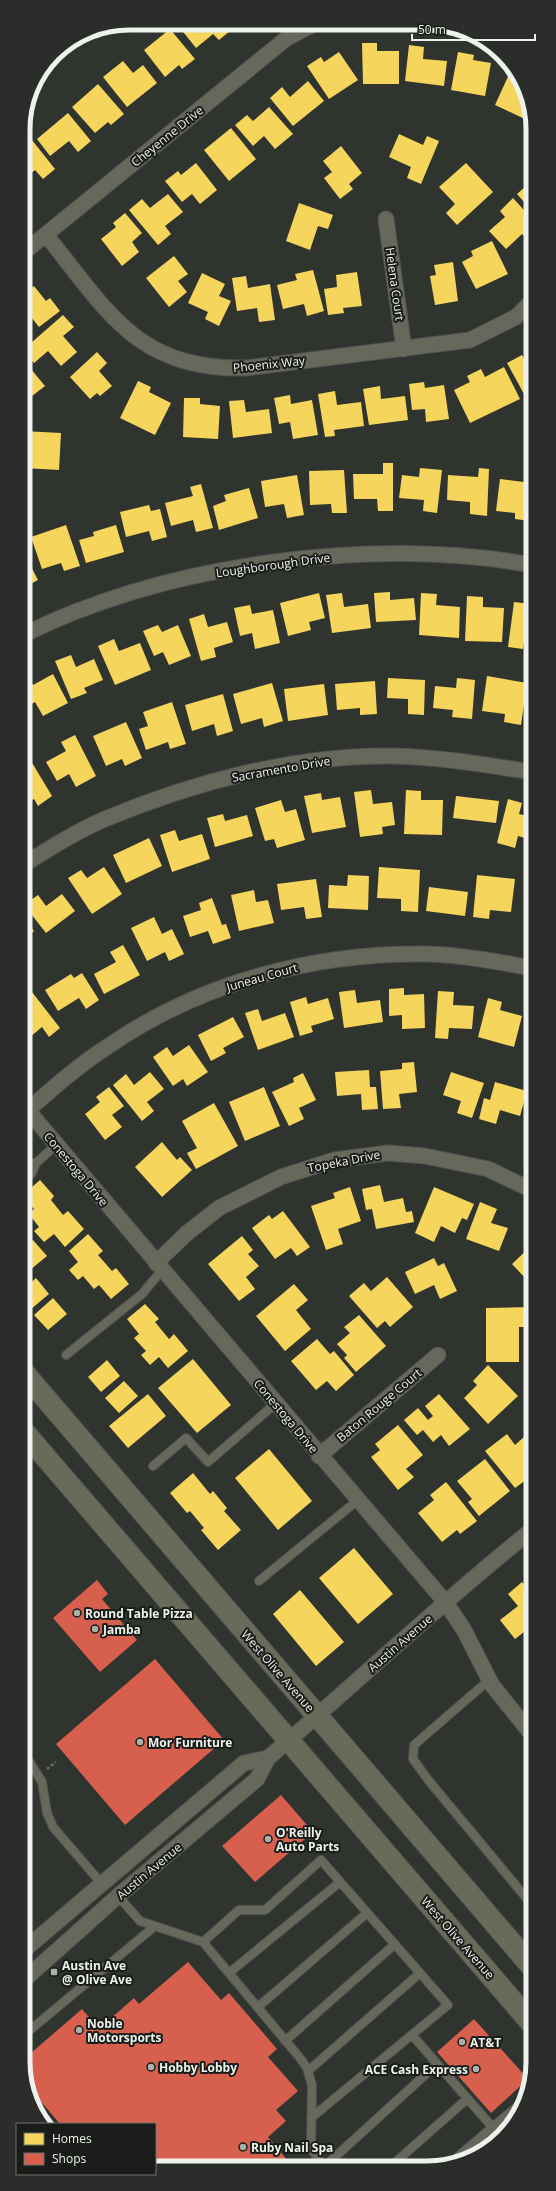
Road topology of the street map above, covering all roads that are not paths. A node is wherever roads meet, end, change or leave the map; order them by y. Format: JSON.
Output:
{"nodes":[{"id":1,"x":302,"y":30,"type":"edge"},
{"id":2,"x":386,"y":219,"type":"dead end"},
{"id":3,"x":46,"y":235,"type":"junction"},
{"id":4,"x":30,"y":248,"type":"edge"},
{"id":5,"x":526,"y":307,"type":"edge"},
{"id":6,"x":404,"y":348,"type":"junction"},
{"id":7,"x":526,"y":564,"type":"edge"},
{"id":8,"x":30,"y":632,"type":"edge"},
{"id":9,"x":526,"y":771,"type":"edge"},
{"id":10,"x":30,"y":861,"type":"edge"},
{"id":11,"x":526,"y":967,"type":"edge"},
{"id":12,"x":30,"y":1105,"type":"edge"},
{"id":13,"x":30,"y":1115,"type":"edge"},
{"id":14,"x":56,"y":1145,"type":"junction"},
{"id":15,"x":30,"y":1163,"type":"edge"},
{"id":16,"x":36,"y":1163,"type":"junction"},
{"id":17,"x":30,"y":1175,"type":"edge"},
{"id":18,"x":526,"y":1187,"type":"edge"},
{"id":19,"x":159,"y":1267,"type":"junction"},
{"id":20,"x":66,"y":1355,"type":"dead end"},
{"id":21,"x":438,"y":1355,"type":"dead end"},
{"id":22,"x":30,"y":1380,"type":"edge"},
{"id":23,"x":275,"y":1404,"type":"junction"},
{"id":24,"x":30,"y":1439,"type":"edge"},
{"id":25,"x":319,"y":1456,"type":"junction"},
{"id":26,"x":153,"y":1466,"type":"dead end"},
{"id":27,"x":358,"y":1500,"type":"junction"},
{"id":28,"x":526,"y":1535,"type":"edge"},
{"id":29,"x":259,"y":1581,"type":"dead end"},
{"id":30,"x":446,"y":1603,"type":"junction"},
{"id":31,"x":489,"y":1680,"type":"junction"},
{"id":32,"x":316,"y":1715,"type":"junction"},
{"id":33,"x":526,"y":1728,"type":"edge"},
{"id":34,"x":287,"y":1741,"type":"junction"},
{"id":35,"x":268,"y":1758,"type":"junction"},
{"id":36,"x":30,"y":1763,"type":"edge"},
{"id":37,"x":179,"y":1818,"type":"junction"},
{"id":38,"x":340,"y":1882,"type":"junction"},
{"id":39,"x":102,"y":1884,"type":"junction"},
{"id":40,"x":118,"y":1896,"type":"junction"},
{"id":41,"x":526,"y":1898,"type":"edge"},
{"id":42,"x":367,"y":1913,"type":"junction"},
{"id":43,"x":155,"y":1926,"type":"junction"},
{"id":44,"x":203,"y":1942,"type":"junction"},
{"id":45,"x":395,"y":1944,"type":"junction"},
{"id":46,"x":30,"y":1945,"type":"edge"},
{"id":47,"x":48,"y":1958,"type":"junction"},
{"id":48,"x":526,"y":1960,"type":"edge"},
{"id":49,"x":229,"y":1972,"type":"junction"},
{"id":50,"x":420,"y":1973,"type":"junction"},
{"id":51,"x":30,"y":1974,"type":"edge"},
{"id":52,"x":258,"y":2007,"type":"junction"},
{"id":53,"x":526,"y":2017,"type":"edge"},
{"id":54,"x":30,"y":2030,"type":"edge"},
{"id":55,"x":412,"y":2035,"type":"junction"},
{"id":56,"x":285,"y":2041,"type":"junction"},
{"id":57,"x":437,"y":2064,"type":"junction"},
{"id":58,"x":308,"y":2071,"type":"junction"},
{"id":59,"x":467,"y":2099,"type":"junction"},
{"id":60,"x":514,"y":2110,"type":"edge"},
{"id":61,"x":311,"y":2118,"type":"junction"},
{"id":62,"x":492,"y":2128,"type":"junction"},
{"id":63,"x":497,"y":2132,"type":"edge"},
{"id":64,"x":460,"y":2155,"type":"edge"},
{"id":65,"x":320,"y":2161,"type":"edge"},
{"id":66,"x":331,"y":2161,"type":"edge"},
{"id":67,"x":397,"y":2161,"type":"edge"}],
"edges":[{"from":1,"to":3,"type":"street","name":"Cheyenne Drive"},
{"from":2,"to":6,"type":"street","name":"Helena Court"},
{"from":3,"to":4,"type":"street","name":"Cheyenne Drive"},
{"from":3,"to":6,"type":"street","name":"Phoenix Way"},
{"from":5,"to":6,"type":"street","name":"Phoenix Way"},
{"from":7,"to":8,"type":"street","name":"Loughborough Drive"},
{"from":9,"to":10,"type":"street","name":"Sacramento Drive"},
{"from":11,"to":12,"type":"street","name":"Juneau Court"},
{"from":13,"to":14,"type":"street","name":"Conestoga Drive"},
{"from":14,"to":16,"type":"lane"},
{"from":14,"to":19,"type":"street","name":"Conestoga Drive"},
{"from":15,"to":16,"type":"lane"},
{"from":16,"to":17,"type":"lane"},
{"from":18,"to":19,"type":"street","name":"Topeka Drive"},
{"from":19,"to":20,"type":"lane"},
{"from":19,"to":23,"type":"street","name":"Conestoga Drive"},
{"from":21,"to":25,"type":"street","name":"Baton Rouge Court"},
{"from":22,"to":32,"type":"main road","name":"West Olive Avenue"},
{"from":23,"to":25,"type":"street","name":"Conestoga Drive"},
{"from":23,"to":26,"type":"lane"},
{"from":24,"to":34,"type":"main road","name":"West Olive Avenue"},
{"from":25,"to":27,"type":"street","name":"Conestoga Drive"},
{"from":27,"to":29,"type":"lane"},
{"from":27,"to":30,"type":"street","name":"Conestoga Drive"},
{"from":28,"to":30,"type":"street","name":"Austin Avenue"},
{"from":30,"to":31,"type":"street","name":"Conestoga Drive"},
{"from":30,"to":32,"type":"street","name":"Austin Avenue"},
{"from":31,"to":33,"type":"street","name":"Conestoga Drive"},
{"from":31,"to":41,"type":"lane"},
{"from":32,"to":34,"type":"street","name":"Austin Avenue"},
{"from":32,"to":48,"type":"main road","name":"West Olive Avenue"},
{"from":34,"to":35,"type":"street","name":"Austin Avenue"},
{"from":34,"to":53,"type":"main road","name":"West Olive Avenue"},
{"from":35,"to":37,"type":"street","name":"Austin Avenue"},
{"from":35,"to":40,"type":"street","name":"Austin Avenue"},
{"from":36,"to":39,"type":"lane"},
{"from":37,"to":39,"type":"street","name":"Austin Avenue"},
{"from":37,"to":40,"type":"street"},
{"from":38,"to":42,"type":"lane"},
{"from":38,"to":44,"type":"lane"},
{"from":38,"to":49,"type":"lane"},
{"from":39,"to":46,"type":"street","name":"Austin Avenue"},
{"from":39,"to":47,"type":"street"},
{"from":40,"to":43,"type":"lane"},
{"from":40,"to":47,"type":"street","name":"Austin Avenue"},
{"from":42,"to":45,"type":"lane"},
{"from":42,"to":52,"type":"lane"},
{"from":43,"to":44,"type":"lane"},
{"from":43,"to":54,"type":"lane"},
{"from":44,"to":49,"type":"lane"},
{"from":45,"to":50,"type":"lane"},
{"from":45,"to":56,"type":"lane"},
{"from":47,"to":51,"type":"street","name":"Austin Avenue"},
{"from":49,"to":52,"type":"lane"},
{"from":50,"to":55,"type":"lane"},
{"from":50,"to":58,"type":"lane"},
{"from":52,"to":56,"type":"lane"},
{"from":55,"to":57,"type":"lane"},
{"from":55,"to":61,"type":"lane"},
{"from":56,"to":58,"type":"lane"},
{"from":57,"to":59,"type":"lane"},
{"from":57,"to":66,"type":"lane"},
{"from":58,"to":61,"type":"lane"},
{"from":59,"to":62,"type":"lane"},
{"from":59,"to":67,"type":"lane"},
{"from":60,"to":62,"type":"lane"},
{"from":61,"to":65,"type":"lane"},
{"from":62,"to":63,"type":"lane"},
{"from":62,"to":64,"type":"lane"}]}
